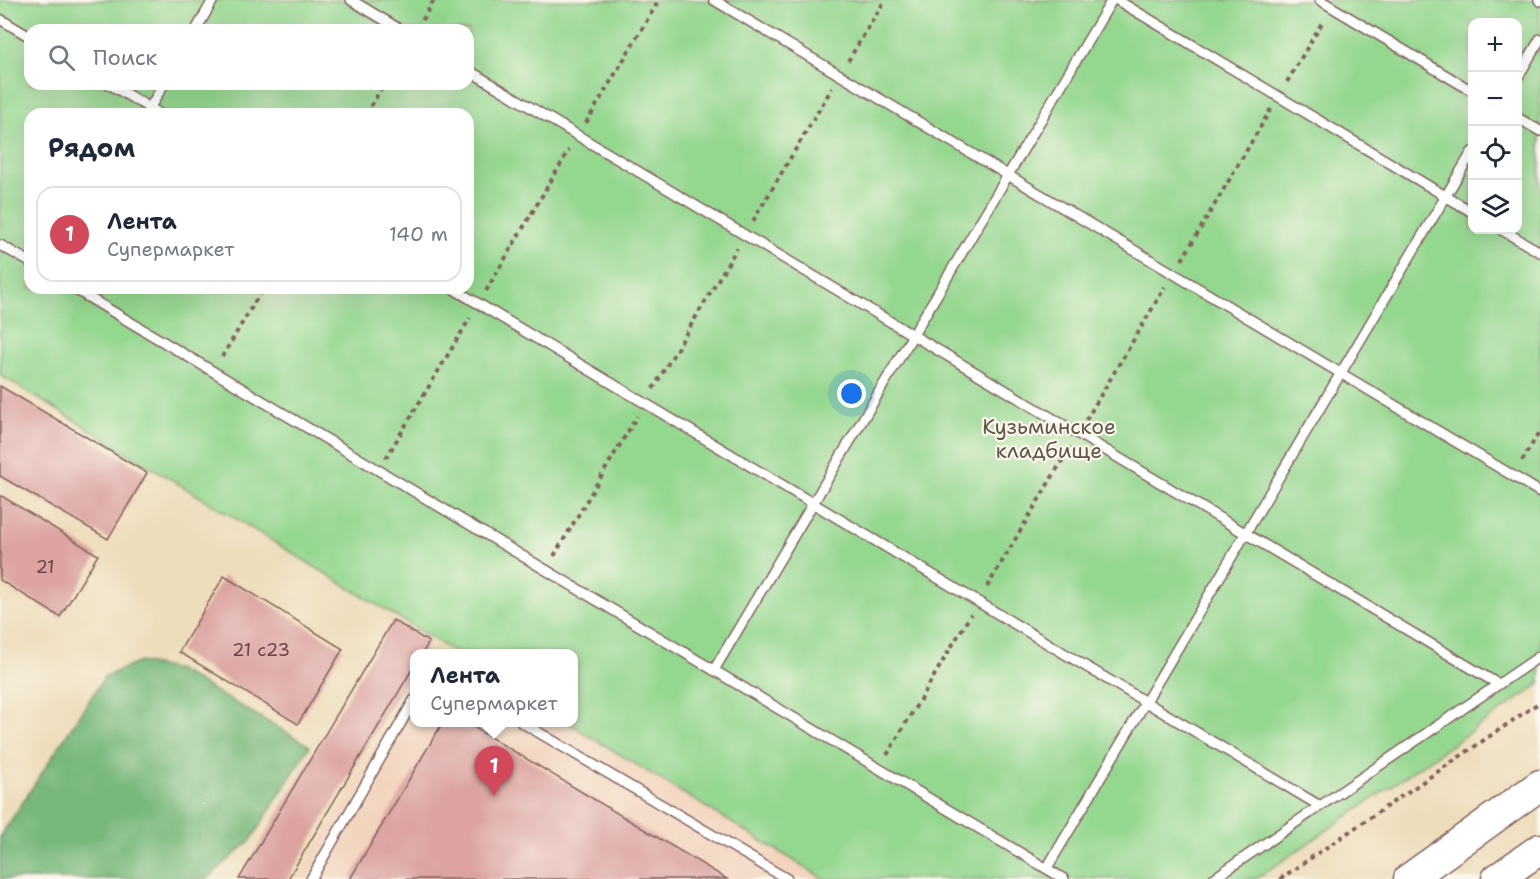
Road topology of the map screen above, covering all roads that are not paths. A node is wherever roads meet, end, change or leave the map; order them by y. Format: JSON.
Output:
{"nodes":[{"id":1,"x":213,"y":0,"type":"edge"},
{"id":2,"x":351,"y":0,"type":"edge"},
{"id":3,"x":714,"y":0,"type":"edge"},
{"id":4,"x":1114,"y":0,"type":"edge"},
{"id":5,"x":1320,"y":0,"type":"edge"},
{"id":6,"x":0,"y":19,"type":"edge"},
{"id":7,"x":199,"y":24,"type":"edge"},
{"id":8,"x":391,"y":24,"type":"edge"},
{"id":9,"x":24,"y":33,"type":"edge"},
{"id":10,"x":1540,"y":39,"type":"edge"},
{"id":11,"x":1521,"y":72,"type":"edge"},
{"id":12,"x":474,"y":74,"type":"edge"},
{"id":13,"x":1468,"y":88,"type":"edge"},
{"id":14,"x":118,"y":90,"type":"edge"},
{"id":15,"x":160,"y":90,"type":"edge"},
{"id":16,"x":144,"y":108,"type":"edge"},
{"id":17,"x":150,"y":108,"type":"edge"},
{"id":18,"x":1522,"y":120,"type":"edge"},
{"id":19,"x":1540,"y":131,"type":"edge"},
{"id":20,"x":1468,"y":160,"type":"edge"},
{"id":21,"x":1008,"y":175,"type":"junction"},
{"id":22,"x":1446,"y":196,"type":"junction"},
{"id":23,"x":1468,"y":209,"type":"edge"},
{"id":24,"x":1509,"y":234,"type":"edge"},
{"id":25,"x":0,"y":245,"type":"edge"},
{"id":26,"x":1540,"y":252,"type":"edge"},
{"id":27,"x":24,"y":259,"type":"edge"},
{"id":28,"x":83,"y":294,"type":"edge"},
{"id":29,"x":462,"y":294,"type":"edge"},
{"id":30,"x":913,"y":335,"type":"junction"},
{"id":31,"x":1341,"y":374,"type":"junction"},
{"id":32,"x":1540,"y":492,"type":"edge"},
{"id":33,"x":813,"y":504,"type":"junction"},
{"id":34,"x":1246,"y":533,"type":"junction"},
{"id":35,"x":1540,"y":656,"type":"edge"},
{"id":36,"x":714,"y":670,"type":"junction"},
{"id":37,"x":1498,"y":684,"type":"junction"},
{"id":38,"x":1146,"y":702,"type":"junction"},
{"id":39,"x":410,"y":707,"type":"edge"},
{"id":40,"x":528,"y":727,"type":"edge"},
{"id":41,"x":1540,"y":785,"type":"edge"},
{"id":42,"x":1320,"y":806,"type":"junction"},
{"id":43,"x":1540,"y":849,"type":"edge"},
{"id":44,"x":1047,"y":868,"type":"junction"},
{"id":45,"x":311,"y":879,"type":"edge"},
{"id":46,"x":787,"y":879,"type":"edge"},
{"id":47,"x":1064,"y":879,"type":"edge"},
{"id":48,"x":1213,"y":879,"type":"edge"},
{"id":49,"x":1409,"y":879,"type":"edge"},
{"id":50,"x":1497,"y":879,"type":"edge"}],
"edges":[{"from":1,"to":7,"type":"lane"},
{"from":2,"to":8,"type":"lane"},
{"from":3,"to":21,"type":"lane"},
{"from":4,"to":21,"type":"lane"},
{"from":4,"to":22,"type":"lane"},
{"from":5,"to":13,"type":"lane"},
{"from":6,"to":9,"type":"lane"},
{"from":10,"to":11,"type":"lane"},
{"from":12,"to":30,"type":"lane"},
{"from":14,"to":16,"type":"lane"},
{"from":15,"to":17,"type":"lane"},
{"from":18,"to":19,"type":"lane"},
{"from":20,"to":22,"type":"lane"},
{"from":21,"to":30,"type":"lane"},
{"from":21,"to":31,"type":"lane"},
{"from":22,"to":23,"type":"lane"},
{"from":22,"to":31,"type":"lane"},
{"from":24,"to":26,"type":"lane"},
{"from":25,"to":27,"type":"lane"},
{"from":28,"to":36,"type":"lane"},
{"from":29,"to":33,"type":"lane"},
{"from":30,"to":33,"type":"lane"},
{"from":30,"to":34,"type":"lane"},
{"from":31,"to":32,"type":"lane"},
{"from":31,"to":34,"type":"lane"},
{"from":33,"to":36,"type":"lane"},
{"from":33,"to":38,"type":"lane"},
{"from":34,"to":37,"type":"lane"},
{"from":34,"to":38,"type":"lane"},
{"from":35,"to":37,"type":"lane"},
{"from":36,"to":44,"type":"lane"},
{"from":37,"to":42,"type":"lane"},
{"from":38,"to":42,"type":"lane"},
{"from":38,"to":44,"type":"lane"},
{"from":39,"to":45,"type":"lane"},
{"from":40,"to":46,"type":"lane"},
{"from":41,"to":49,"type":"main road"},
{"from":42,"to":48,"type":"lane"},
{"from":43,"to":50,"type":"main road"},
{"from":44,"to":47,"type":"lane"}]}
